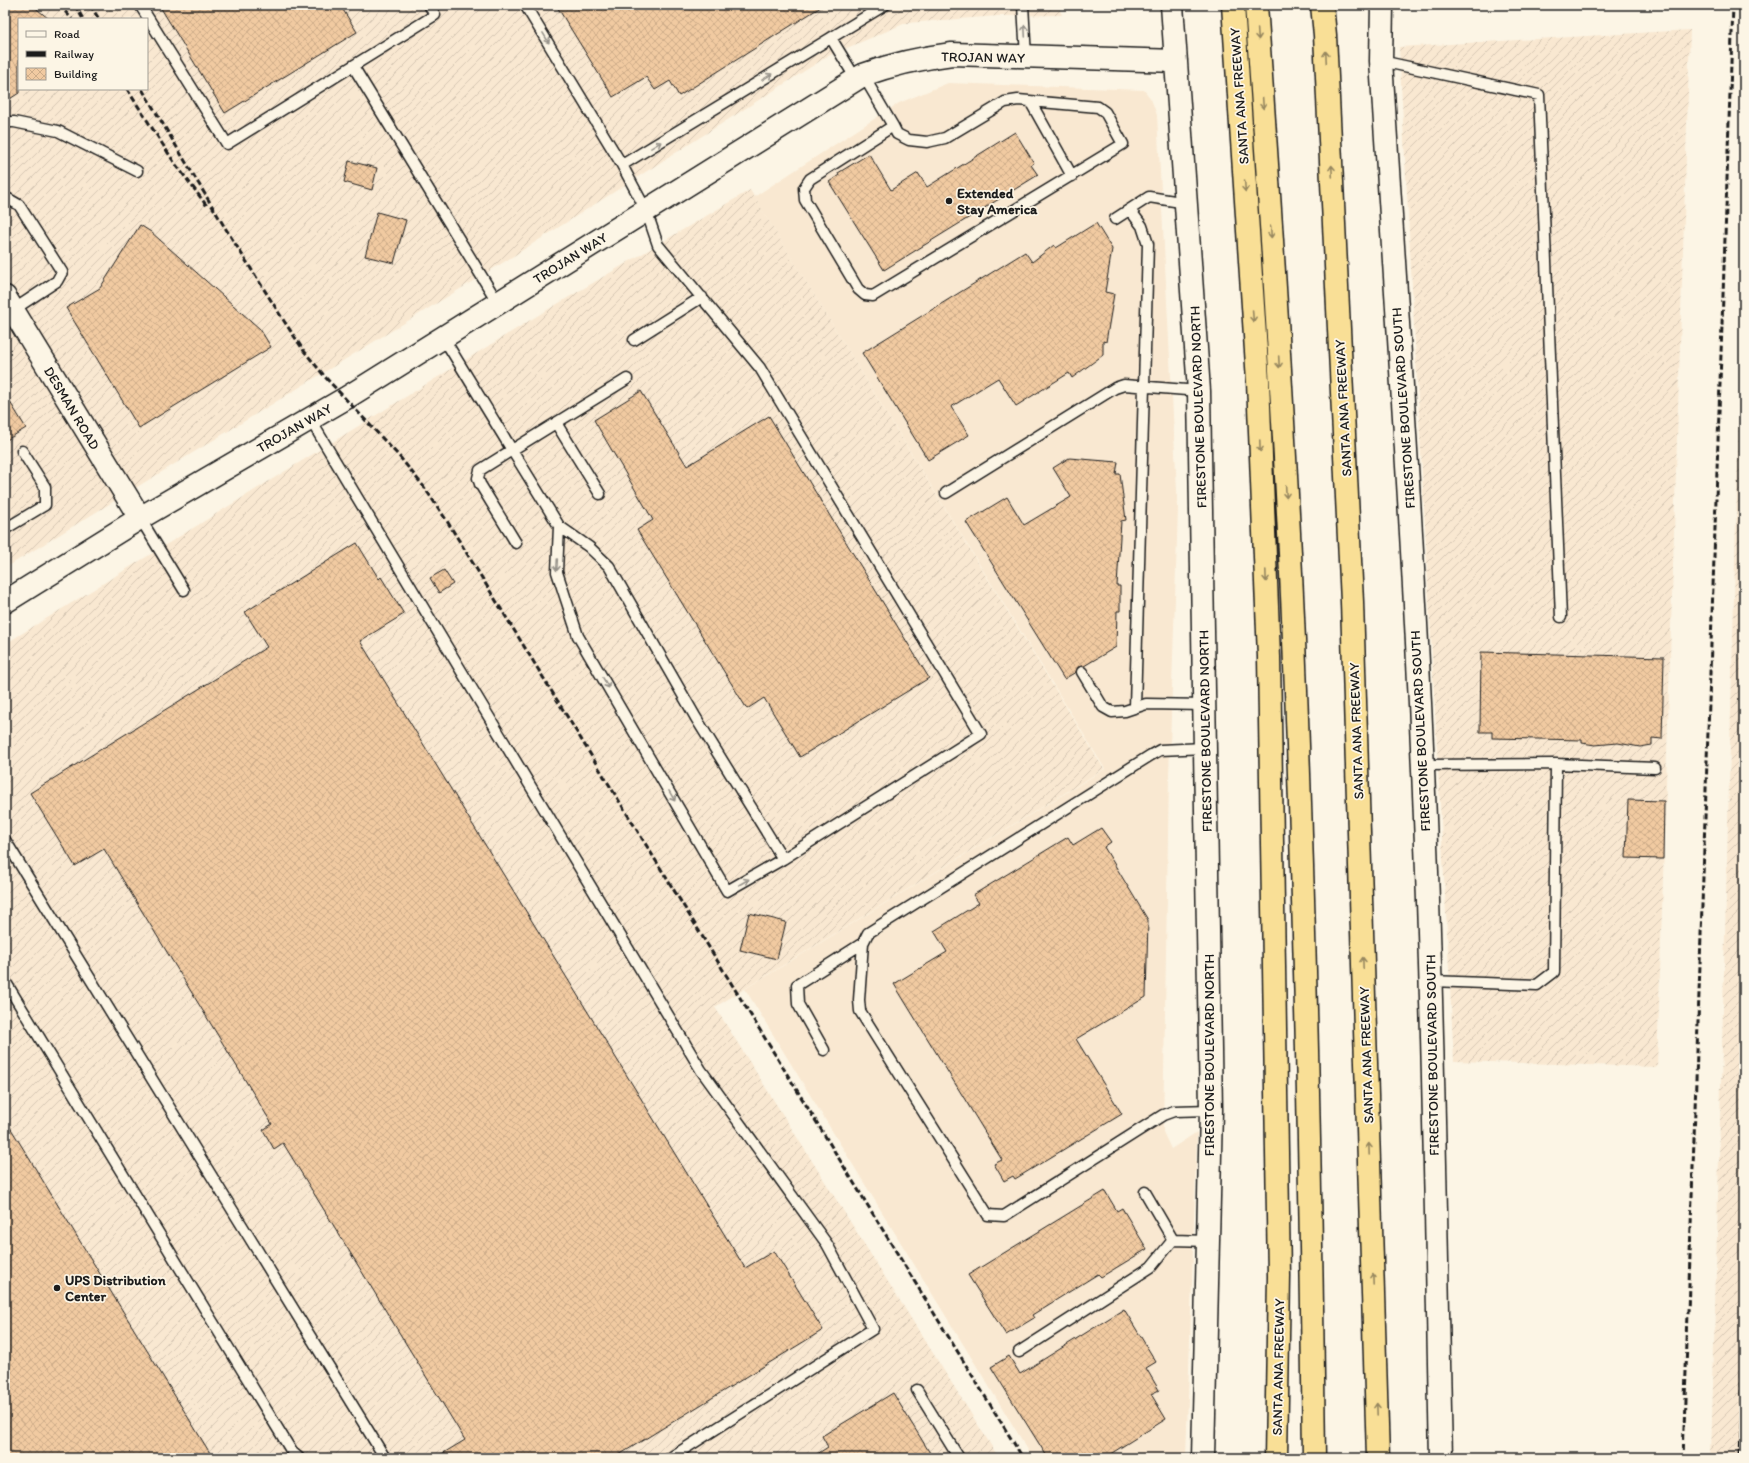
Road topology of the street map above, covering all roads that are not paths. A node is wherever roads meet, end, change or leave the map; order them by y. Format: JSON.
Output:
{"nodes":[{"id":1,"x":140,"y":5,"type":"edge"},
{"id":2,"x":429,"y":5,"type":"edge"},
{"id":3,"x":525,"y":5,"type":"edge"},
{"id":4,"x":885,"y":5,"type":"edge"},
{"id":5,"x":1023,"y":5,"type":"edge"},
{"id":6,"x":1172,"y":5,"type":"edge"},
{"id":7,"x":1233,"y":5,"type":"edge"},
{"id":8,"x":1256,"y":5,"type":"edge"},
{"id":9,"x":1322,"y":5,"type":"edge"},
{"id":10,"x":1332,"y":5,"type":"edge"},
{"id":11,"x":1382,"y":5,"type":"edge"},
{"id":12,"x":1325,"y":35,"type":"junction"},
{"id":13,"x":831,"y":38,"type":"junction"},
{"id":14,"x":1026,"y":57,"type":"junction"},
{"id":15,"x":1176,"y":61,"type":"junction"},
{"id":16,"x":1381,"y":61,"type":"junction"},
{"id":17,"x":353,"y":66,"type":"junction"},
{"id":18,"x":860,"y":77,"type":"junction"},
{"id":19,"x":1030,"y":101,"type":"junction"},
{"id":20,"x":5,"y":122,"type":"edge"},
{"id":21,"x":893,"y":126,"type":"junction"},
{"id":22,"x":622,"y":165,"type":"junction"},
{"id":23,"x":137,"y":171,"type":"dead end"},
{"id":24,"x":1072,"y":176,"type":"junction"},
{"id":25,"x":5,"y":197,"type":"edge"},
{"id":26,"x":1187,"y":203,"type":"junction"},
{"id":27,"x":646,"y":210,"type":"junction"},
{"id":28,"x":1130,"y":210,"type":"junction"},
{"id":29,"x":1115,"y":219,"type":"dead end"},
{"id":30,"x":702,"y":297,"type":"junction"},
{"id":31,"x":9,"y":303,"type":"edge"},
{"id":32,"x":498,"y":303,"type":"junction"},
{"id":33,"x":443,"y":337,"type":"junction"},
{"id":34,"x":634,"y":340,"type":"dead end"},
{"id":35,"x":627,"y":379,"type":"dead end"},
{"id":36,"x":1144,"y":387,"type":"junction"},
{"id":37,"x":1199,"y":392,"type":"junction"},
{"id":38,"x":310,"y":419,"type":"junction"},
{"id":39,"x":556,"y":423,"type":"junction"},
{"id":40,"x":512,"y":450,"type":"junction"},
{"id":41,"x":22,"y":451,"type":"dead end"},
{"id":42,"x":946,"y":493,"type":"dead end"},
{"id":43,"x":600,"y":494,"type":"dead end"},
{"id":44,"x":140,"y":518,"type":"junction"},
{"id":45,"x":559,"y":526,"type":"junction"},
{"id":46,"x":5,"y":529,"type":"edge"},
{"id":47,"x":516,"y":543,"type":"dead end"},
{"id":48,"x":184,"y":590,"type":"dead end"},
{"id":49,"x":6,"y":598,"type":"edge"},
{"id":50,"x":1561,"y":617,"type":"dead end"},
{"id":51,"x":1082,"y":672,"type":"dead end"},
{"id":52,"x":1205,"y":705,"type":"junction"},
{"id":53,"x":1135,"y":707,"type":"junction"},
{"id":54,"x":1205,"y":748,"type":"junction"},
{"id":55,"x":1556,"y":764,"type":"junction"},
{"id":56,"x":1423,"y":766,"type":"junction"},
{"id":57,"x":1655,"y":768,"type":"dead end"},
{"id":58,"x":5,"y":840,"type":"edge"},
{"id":59,"x":783,"y":859,"type":"junction"},
{"id":60,"x":863,"y":943,"type":"junction"},
{"id":61,"x":5,"y":981,"type":"edge"},
{"id":62,"x":1431,"y":981,"type":"junction"},
{"id":63,"x":824,"y":1050,"type":"dead end"},
{"id":64,"x":1211,"y":1110,"type":"junction"},
{"id":65,"x":1145,"y":1192,"type":"dead end"},
{"id":66,"x":1173,"y":1240,"type":"junction"},
{"id":67,"x":1208,"y":1241,"type":"junction"},
{"id":68,"x":1019,"y":1352,"type":"dead end"},
{"id":69,"x":917,"y":1390,"type":"dead end"},
{"id":70,"x":1379,"y":1455,"type":"edge"},
{"id":71,"x":299,"y":1458,"type":"edge"},
{"id":72,"x":384,"y":1458,"type":"edge"},
{"id":73,"x":670,"y":1458,"type":"edge"},
{"id":74,"x":959,"y":1458,"type":"edge"},
{"id":75,"x":1203,"y":1458,"type":"edge"},
{"id":76,"x":1276,"y":1458,"type":"edge"},
{"id":77,"x":1314,"y":1458,"type":"edge"},
{"id":78,"x":1441,"y":1458,"type":"edge"}],
"edges":[{"from":1,"to":17,"type":"lane"},
{"from":2,"to":17,"type":"lane"},
{"from":3,"to":22,"type":"lane","one_way":true},
{"from":4,"to":13,"type":"lane"},
{"from":14,"to":5,"type":"lane","one_way":true},
{"from":6,"to":15,"type":"street","name":"FIRESTONE BOULEVARD NORTH"},
{"from":7,"to":76,"type":"highway","name":"SANTA ANA FREEWAY","one_way":true},
{"from":8,"to":77,"type":"highway","one_way":true},
{"from":9,"to":12,"type":"highway","name":"SANTA ANA FREEWAY"},
{"from":10,"to":12,"type":"highway"},
{"from":11,"to":16,"type":"street","name":"FIRESTONE BOULEVARD SOUTH"},
{"from":70,"to":12,"type":"highway","name":"SANTA ANA FREEWAY","one_way":true},
{"from":13,"to":18,"type":"lane"},
{"from":22,"to":13,"type":"lane","one_way":true},
{"from":14,"to":15,"type":"street","name":"TROJAN WAY"},
{"from":14,"to":18,"type":"street","name":"TROJAN WAY"},
{"from":15,"to":26,"type":"street","name":"FIRESTONE BOULEVARD NORTH"},
{"from":16,"to":50,"type":"lane"},
{"from":16,"to":56,"type":"street","name":"FIRESTONE BOULEVARD SOUTH"},
{"from":17,"to":32,"type":"lane"},
{"from":18,"to":21,"type":"lane"},
{"from":18,"to":27,"type":"street","name":"TROJAN WAY"},
{"from":19,"to":21,"type":"lane"},
{"from":19,"to":24,"type":"lane"},
{"from":19,"to":24,"type":"lane"},
{"from":20,"to":23,"type":"lane"},
{"from":21,"to":24,"type":"lane"},
{"from":22,"to":27,"type":"lane"},
{"from":25,"to":31,"type":"lane"},
{"from":26,"to":28,"type":"lane"},
{"from":26,"to":37,"type":"street","name":"FIRESTONE BOULEVARD NORTH"},
{"from":27,"to":30,"type":"lane"},
{"from":27,"to":32,"type":"street","name":"TROJAN WAY"},
{"from":28,"to":29,"type":"lane"},
{"from":28,"to":36,"type":"lane"},
{"from":30,"to":34,"type":"lane"},
{"from":30,"to":59,"type":"lane"},
{"from":31,"to":44,"type":"street","name":"DESMAN ROAD"},
{"from":32,"to":33,"type":"street","name":"TROJAN WAY"},
{"from":33,"to":38,"type":"street","name":"TROJAN WAY"},
{"from":33,"to":40,"type":"lane"},
{"from":35,"to":39,"type":"lane"},
{"from":36,"to":37,"type":"lane"},
{"from":36,"to":42,"type":"lane"},
{"from":36,"to":53,"type":"lane"},
{"from":37,"to":52,"type":"street","name":"FIRESTONE BOULEVARD NORTH"},
{"from":38,"to":44,"type":"street","name":"TROJAN WAY"},
{"from":38,"to":73,"type":"lane"},
{"from":39,"to":40,"type":"lane"},
{"from":39,"to":43,"type":"lane"},
{"from":40,"to":45,"type":"lane"},
{"from":40,"to":47,"type":"lane"},
{"from":41,"to":46,"type":"lane"},
{"from":44,"to":48,"type":"lane"},
{"from":44,"to":49,"type":"street","name":"TROJAN WAY"},
{"from":45,"to":59,"type":"lane"},
{"from":45,"to":59,"type":"lane","one_way":true},
{"from":51,"to":53,"type":"lane"},
{"from":52,"to":53,"type":"lane"},
{"from":52,"to":54,"type":"street","name":"FIRESTONE BOULEVARD NORTH"},
{"from":54,"to":60,"type":"lane"},
{"from":54,"to":64,"type":"street","name":"FIRESTONE BOULEVARD NORTH"},
{"from":55,"to":56,"type":"lane"},
{"from":55,"to":57,"type":"lane"},
{"from":55,"to":62,"type":"lane"},
{"from":56,"to":62,"type":"street","name":"FIRESTONE BOULEVARD SOUTH"},
{"from":58,"to":72,"type":"lane"},
{"from":60,"to":63,"type":"lane"},
{"from":60,"to":64,"type":"lane"},
{"from":61,"to":71,"type":"lane"},
{"from":62,"to":78,"type":"street","name":"FIRESTONE BOULEVARD SOUTH"},
{"from":64,"to":67,"type":"street","name":"FIRESTONE BOULEVARD NORTH"},
{"from":65,"to":66,"type":"lane"},
{"from":66,"to":67,"type":"lane"},
{"from":66,"to":68,"type":"lane"},
{"from":67,"to":75,"type":"street","name":"FIRESTONE BOULEVARD NORTH"},
{"from":69,"to":74,"type":"lane"}]}
